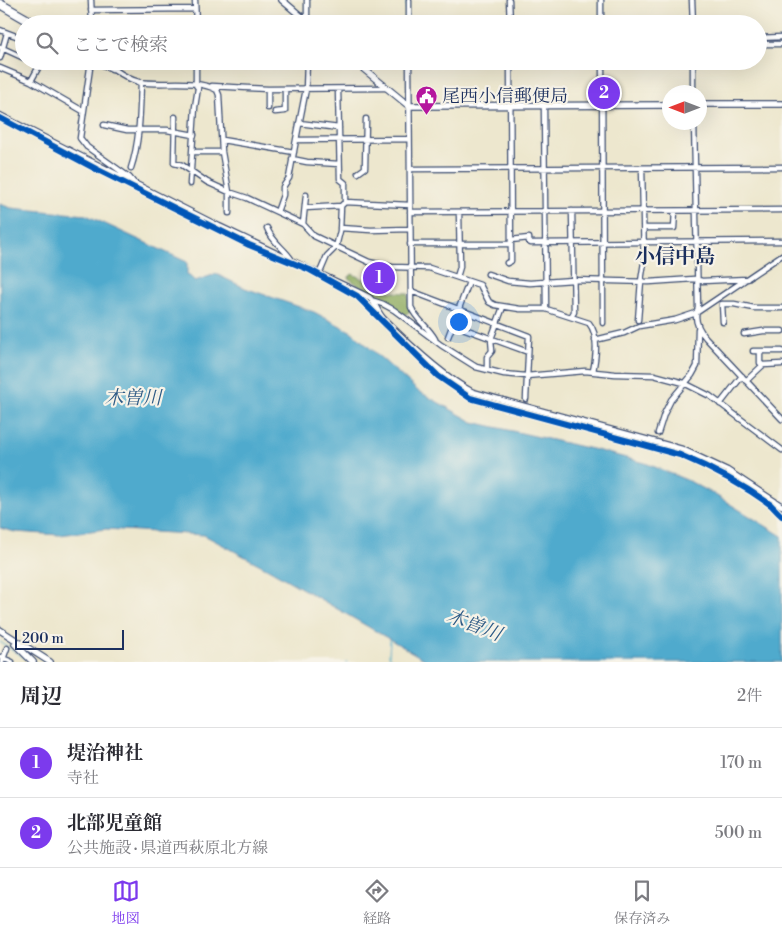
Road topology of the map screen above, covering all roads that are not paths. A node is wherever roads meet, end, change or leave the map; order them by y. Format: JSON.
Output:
{"nodes":[{"id":1,"x":92,"y":0,"type":"edge"},
{"id":2,"x":195,"y":0,"type":"edge"},
{"id":3,"x":282,"y":0,"type":"edge"},
{"id":4,"x":307,"y":0,"type":"edge"},
{"id":5,"x":408,"y":0,"type":"edge"},
{"id":6,"x":509,"y":0,"type":"edge"},
{"id":7,"x":601,"y":0,"type":"edge"},
{"id":8,"x":692,"y":0,"type":"edge"},
{"id":9,"x":0,"y":2,"type":"edge"},
{"id":10,"x":0,"y":6,"type":"edge"},
{"id":11,"x":195,"y":9,"type":"junction"},
{"id":12,"x":92,"y":10,"type":"junction"},
{"id":13,"x":16,"y":15,"type":"edge"},
{"id":14,"x":23,"y":15,"type":"edge"},
{"id":15,"x":92,"y":15,"type":"edge"},
{"id":16,"x":195,"y":15,"type":"edge"},
{"id":17,"x":299,"y":15,"type":"edge"},
{"id":18,"x":308,"y":15,"type":"edge"},
{"id":19,"x":409,"y":15,"type":"edge"},
{"id":20,"x":510,"y":15,"type":"edge"},
{"id":21,"x":601,"y":15,"type":"edge"},
{"id":22,"x":693,"y":15,"type":"edge"},
{"id":23,"x":0,"y":30,"type":"edge"},
{"id":24,"x":7,"y":33,"type":"junction"},
{"id":25,"x":15,"y":36,"type":"edge"},
{"id":26,"x":782,"y":37,"type":"edge"},
{"id":27,"x":767,"y":38,"type":"edge"},
{"id":28,"x":767,"y":44,"type":"edge"},
{"id":29,"x":782,"y":44,"type":"edge"},
{"id":30,"x":2,"y":48,"type":"edge"},
{"id":31,"x":15,"y":54,"type":"edge"},
{"id":32,"x":0,"y":58,"type":"edge"},
{"id":33,"x":0,"y":68,"type":"edge"},
{"id":34,"x":37,"y":70,"type":"edge"},
{"id":35,"x":90,"y":70,"type":"edge"},
{"id":36,"x":113,"y":70,"type":"edge"},
{"id":37,"x":196,"y":70,"type":"edge"},
{"id":38,"x":307,"y":70,"type":"edge"},
{"id":39,"x":365,"y":70,"type":"edge"},
{"id":40,"x":409,"y":70,"type":"edge"},
{"id":41,"x":510,"y":70,"type":"edge"},
{"id":42,"x":602,"y":70,"type":"edge"},
{"id":43,"x":693,"y":70,"type":"edge"},
{"id":44,"x":116,"y":71,"type":"joint"},
{"id":45,"x":31,"y":81,"type":"junction"},
{"id":46,"x":140,"y":82,"type":"junction"},
{"id":47,"x":196,"y":85,"type":"junction"},
{"id":48,"x":694,"y":85,"type":"edge"},
{"id":49,"x":208,"y":86,"type":"junction"},
{"id":50,"x":387,"y":88,"type":"junction"},
{"id":51,"x":268,"y":89,"type":"junction"},
{"id":52,"x":285,"y":89,"type":"junction"},
{"id":53,"x":306,"y":89,"type":"junction"},
{"id":54,"x":338,"y":89,"type":"junction"},
{"id":55,"x":707,"y":104,"type":"edge"},
{"id":56,"x":782,"y":104,"type":"edge"},
{"id":57,"x":511,"y":105,"type":"junction"},
{"id":58,"x":602,"y":105,"type":"junction"},
{"id":59,"x":662,"y":105,"type":"edge"},
{"id":60,"x":409,"y":106,"type":"junction"},
{"id":61,"x":544,"y":106,"type":"junction"},
{"id":62,"x":268,"y":108,"type":"dead end"},
{"id":63,"x":83,"y":111,"type":"junction"},
{"id":64,"x":275,"y":112,"type":"dead end"},
{"id":65,"x":0,"y":115,"type":"edge"},
{"id":66,"x":175,"y":117,"type":"dead end"},
{"id":67,"x":366,"y":119,"type":"dead end"},
{"id":68,"x":299,"y":123,"type":"junction"},
{"id":69,"x":104,"y":124,"type":"dead end"},
{"id":70,"x":339,"y":128,"type":"junction"},
{"id":71,"x":138,"y":129,"type":"junction"},
{"id":72,"x":694,"y":130,"type":"edge"},
{"id":73,"x":176,"y":132,"type":"junction"},
{"id":74,"x":194,"y":135,"type":"junction"},
{"id":75,"x":409,"y":139,"type":"junction"},
{"id":76,"x":222,"y":140,"type":"junction"},
{"id":77,"x":296,"y":140,"type":"junction"},
{"id":78,"x":340,"y":140,"type":"junction"},
{"id":79,"x":365,"y":140,"type":"junction"},
{"id":80,"x":192,"y":152,"type":"junction"},
{"id":81,"x":222,"y":152,"type":"junction"},
{"id":82,"x":294,"y":152,"type":"junction"},
{"id":83,"x":292,"y":159,"type":"junction"},
{"id":84,"x":339,"y":164,"type":"junction"},
{"id":85,"x":694,"y":167,"type":"junction"},
{"id":86,"x":782,"y":167,"type":"edge"},
{"id":87,"x":131,"y":168,"type":"dead end"},
{"id":88,"x":511,"y":168,"type":"junction"},
{"id":89,"x":603,"y":168,"type":"junction"},
{"id":90,"x":642,"y":168,"type":"junction"},
{"id":91,"x":410,"y":169,"type":"junction"},
{"id":92,"x":544,"y":169,"type":"junction"},
{"id":93,"x":191,"y":171,"type":"junction"},
{"id":94,"x":358,"y":173,"type":"dead end"},
{"id":95,"x":134,"y":183,"type":"junction"},
{"id":96,"x":190,"y":184,"type":"dead end"},
{"id":97,"x":228,"y":192,"type":"junction"},
{"id":98,"x":306,"y":195,"type":"dead end"},
{"id":99,"x":343,"y":204,"type":"junction"},
{"id":100,"x":410,"y":205,"type":"junction"},
{"id":101,"x":306,"y":208,"type":"junction"},
{"id":102,"x":782,"y":210,"type":"edge"},
{"id":103,"x":545,"y":211,"type":"junction"},
{"id":104,"x":572,"y":211,"type":"junction"},
{"id":105,"x":603,"y":211,"type":"junction"},
{"id":106,"x":644,"y":211,"type":"junction"},
{"id":107,"x":675,"y":211,"type":"junction"},
{"id":108,"x":695,"y":211,"type":"junction"},
{"id":109,"x":277,"y":212,"type":"junction"},
{"id":110,"x":410,"y":212,"type":"junction"},
{"id":111,"x":459,"y":212,"type":"junction"},
{"id":112,"x":511,"y":212,"type":"junction"},
{"id":113,"x":229,"y":213,"type":"dead end"},
{"id":114,"x":303,"y":224,"type":"junction"},
{"id":115,"x":267,"y":228,"type":"dead end"},
{"id":116,"x":340,"y":228,"type":"junction"},
{"id":117,"x":644,"y":228,"type":"junction"},
{"id":118,"x":410,"y":230,"type":"junction"},
{"id":119,"x":782,"y":241,"type":"edge"},
{"id":120,"x":511,"y":242,"type":"junction"},
{"id":121,"x":644,"y":242,"type":"junction"},
{"id":122,"x":696,"y":242,"type":"junction"},
{"id":123,"x":544,"y":243,"type":"junction"},
{"id":124,"x":603,"y":243,"type":"junction"},
{"id":125,"x":410,"y":244,"type":"junction"},
{"id":126,"x":459,"y":244,"type":"junction"},
{"id":127,"x":572,"y":244,"type":"junction"},
{"id":128,"x":336,"y":247,"type":"junction"},
{"id":129,"x":782,"y":255,"type":"edge"},
{"id":130,"x":292,"y":260,"type":"junction"},
{"id":131,"x":507,"y":263,"type":"dead end"},
{"id":132,"x":410,"y":268,"type":"junction"},
{"id":133,"x":321,"y":270,"type":"dead end"},
{"id":134,"x":488,"y":274,"type":"dead end"},
{"id":135,"x":457,"y":277,"type":"junction"},
{"id":136,"x":697,"y":279,"type":"junction"},
{"id":137,"x":747,"y":279,"type":"junction"},
{"id":138,"x":546,"y":280,"type":"junction"},
{"id":139,"x":574,"y":280,"type":"junction"},
{"id":140,"x":603,"y":280,"type":"junction"},
{"id":141,"x":641,"y":281,"type":"junction"},
{"id":142,"x":469,"y":282,"type":"junction"},
{"id":143,"x":411,"y":291,"type":"junction"},
{"id":144,"x":717,"y":299,"type":"junction"},
{"id":145,"x":374,"y":301,"type":"junction"},
{"id":146,"x":723,"y":304,"type":"junction"},
{"id":147,"x":503,"y":307,"type":"junction"},
{"id":148,"x":782,"y":308,"type":"edge"},
{"id":149,"x":546,"y":309,"type":"junction"},
{"id":150,"x":459,"y":310,"type":"junction"},
{"id":151,"x":696,"y":313,"type":"junction"},
{"id":152,"x":572,"y":317,"type":"junction"},
{"id":153,"x":638,"y":320,"type":"dead end"},
{"id":154,"x":724,"y":322,"type":"dead end"},
{"id":155,"x":603,"y":323,"type":"dead end"},
{"id":156,"x":453,"y":324,"type":"junction"},
{"id":157,"x":496,"y":324,"type":"junction"},
{"id":158,"x":698,"y":324,"type":"junction"},
{"id":159,"x":782,"y":331,"type":"edge"},
{"id":160,"x":744,"y":334,"type":"dead end"},
{"id":161,"x":448,"y":337,"type":"dead end"},
{"id":162,"x":491,"y":339,"type":"junction"},
{"id":163,"x":595,"y":340,"type":"junction"},
{"id":164,"x":437,"y":342,"type":"junction"},
{"id":165,"x":753,"y":351,"type":"dead end"},
{"id":166,"x":760,"y":351,"type":"junction"},
{"id":167,"x":782,"y":351,"type":"edge"},
{"id":168,"x":528,"y":352,"type":"junction"},
{"id":169,"x":782,"y":364,"type":"edge"},
{"id":170,"x":763,"y":365,"type":"junction"},
{"id":171,"x":487,"y":370,"type":"junction"},
{"id":172,"x":593,"y":371,"type":"junction"},
{"id":173,"x":526,"y":376,"type":"junction"},
{"id":174,"x":742,"y":376,"type":"junction"},
{"id":175,"x":746,"y":381,"type":"junction"},
{"id":176,"x":684,"y":383,"type":"junction"},
{"id":177,"x":526,"y":399,"type":"dead end"},
{"id":178,"x":720,"y":404,"type":"junction"},
{"id":179,"x":782,"y":419,"type":"edge"},
{"id":180,"x":658,"y":433,"type":"dead end"},
{"id":181,"x":782,"y":450,"type":"edge"},
{"id":182,"x":782,"y":506,"type":"edge"},
{"id":183,"x":2,"y":631,"type":"edge"},
{"id":184,"x":7,"y":648,"type":"dead end"},
{"id":185,"x":2,"y":659,"type":"edge"},
{"id":186,"x":12,"y":662,"type":"edge"},
{"id":187,"x":33,"y":662,"type":"edge"},
{"id":188,"x":50,"y":662,"type":"edge"}],
"edges":[{"from":1,"to":12,"type":"street"},
{"from":2,"to":11,"type":"street"},
{"from":3,"to":17,"type":"main road"},
{"from":4,"to":18,"type":"street"},
{"from":5,"to":19,"type":"street"},
{"from":6,"to":20,"type":"street"},
{"from":7,"to":21,"type":"street"},
{"from":8,"to":22,"type":"street"},
{"from":9,"to":14,"type":"street"},
{"from":10,"to":13,"type":"street"},
{"from":11,"to":12,"type":"street"},
{"from":11,"to":16,"type":"street"},
{"from":12,"to":15,"type":"street"},
{"from":23,"to":24,"type":"street"},
{"from":24,"to":25,"type":"street"},
{"from":24,"to":30,"type":"street"},
{"from":26,"to":27,"type":"street"},
{"from":28,"to":29,"type":"street"},
{"from":30,"to":31,"type":"street"},
{"from":30,"to":32,"type":"street"},
{"from":33,"to":45,"type":"street"},
{"from":34,"to":45,"type":"street"},
{"from":35,"to":63,"type":"street"},
{"from":36,"to":44,"type":"street"},
{"from":37,"to":47,"type":"street"},
{"from":38,"to":53,"type":"street"},
{"from":39,"to":50,"type":"main road"},
{"from":40,"to":60,"type":"street"},
{"from":41,"to":57,"type":"street"},
{"from":42,"to":58,"type":"street"},
{"from":43,"to":48,"type":"street"},
{"from":44,"to":46,"type":"street"},
{"from":45,"to":63,"type":"street"},
{"from":46,"to":47,"type":"street"},
{"from":46,"to":71,"type":"street"},
{"from":47,"to":49,"type":"street"},
{"from":47,"to":74,"type":"street"},
{"from":49,"to":51,"type":"street"},
{"from":49,"to":76,"type":"street"},
{"from":50,"to":54,"type":"street"},
{"from":50,"to":60,"type":"main road"},
{"from":51,"to":52,"type":"street"},
{"from":51,"to":62,"type":"street"},
{"from":52,"to":53,"type":"street"},
{"from":52,"to":64,"type":"street"},
{"from":53,"to":54,"type":"street"},
{"from":53,"to":68,"type":"street"},
{"from":54,"to":70,"type":"street"},
{"from":55,"to":56,"type":"main road"},
{"from":57,"to":60,"type":"main road"},
{"from":57,"to":61,"type":"main road"},
{"from":57,"to":88,"type":"street"},
{"from":58,"to":59,"type":"main road"},
{"from":58,"to":61,"type":"main road"},
{"from":58,"to":89,"type":"street"},
{"from":60,"to":75,"type":"street"},
{"from":61,"to":92,"type":"street"},
{"from":63,"to":95,"type":"street"},
{"from":65,"to":95,"type":"street"},
{"from":66,"to":73,"type":"street"},
{"from":67,"to":79,"type":"street"},
{"from":68,"to":70,"type":"street"},
{"from":68,"to":77,"type":"street"},
{"from":69,"to":71,"type":"street"},
{"from":70,"to":78,"type":"street"},
{"from":71,"to":73,"type":"street"},
{"from":71,"to":87,"type":"street"},
{"from":72,"to":85,"type":"street"},
{"from":73,"to":74,"type":"street"},
{"from":73,"to":93,"type":"street"},
{"from":74,"to":80,"type":"street"},
{"from":75,"to":79,"type":"street"},
{"from":75,"to":91,"type":"street"},
{"from":76,"to":81,"type":"street"},
{"from":76,"to":82,"type":"street"},
{"from":77,"to":78,"type":"street"},
{"from":77,"to":82,"type":"street"},
{"from":78,"to":79,"type":"street"},
{"from":78,"to":84,"type":"street"},
{"from":79,"to":94,"type":"street"},
{"from":80,"to":81,"type":"street"},
{"from":80,"to":93,"type":"street"},
{"from":81,"to":97,"type":"street"},
{"from":82,"to":83,"type":"street"},
{"from":83,"to":84,"type":"street"},
{"from":83,"to":109,"type":"street"},
{"from":84,"to":99,"type":"street"},
{"from":85,"to":86,"type":"street"},
{"from":85,"to":90,"type":"street"},
{"from":85,"to":108,"type":"street"},
{"from":88,"to":91,"type":"street"},
{"from":88,"to":92,"type":"street"},
{"from":88,"to":112,"type":"street"},
{"from":89,"to":90,"type":"street"},
{"from":89,"to":92,"type":"street"},
{"from":89,"to":105,"type":"street"},
{"from":90,"to":106,"type":"street"},
{"from":91,"to":100,"type":"street"},
{"from":92,"to":103,"type":"street"},
{"from":93,"to":96,"type":"street"},
{"from":93,"to":97,"type":"street"},
{"from":95,"to":130,"type":"street"},
{"from":97,"to":109,"type":"street"},
{"from":97,"to":113,"type":"street"},
{"from":98,"to":101,"type":"street"},
{"from":99,"to":100,"type":"street"},
{"from":99,"to":101,"type":"street"},
{"from":99,"to":116,"type":"street"},
{"from":100,"to":110,"type":"street"},
{"from":101,"to":114,"type":"street"},
{"from":102,"to":108,"type":"street"},
{"from":103,"to":104,"type":"street"},
{"from":103,"to":112,"type":"street"},
{"from":103,"to":123,"type":"street"},
{"from":104,"to":105,"type":"street"},
{"from":104,"to":127,"type":"street"},
{"from":105,"to":106,"type":"street"},
{"from":105,"to":124,"type":"street"},
{"from":106,"to":107,"type":"street"},
{"from":106,"to":117,"type":"street"},
{"from":107,"to":108,"type":"street"},
{"from":107,"to":117,"type":"street"},
{"from":108,"to":122,"type":"street"},
{"from":109,"to":114,"type":"street"},
{"from":110,"to":111,"type":"street"},
{"from":110,"to":118,"type":"street"},
{"from":111,"to":112,"type":"street"},
{"from":111,"to":126,"type":"street"},
{"from":112,"to":120,"type":"street"},
{"from":114,"to":128,"type":"street"},
{"from":115,"to":130,"type":"street"},
{"from":116,"to":118,"type":"street"},
{"from":116,"to":128,"type":"street"},
{"from":117,"to":121,"type":"street"},
{"from":118,"to":125,"type":"street"},
{"from":119,"to":122,"type":"street"},
{"from":120,"to":123,"type":"street"},
{"from":120,"to":126,"type":"street"},
{"from":120,"to":131,"type":"street"},
{"from":121,"to":122,"type":"street"},
{"from":121,"to":124,"type":"street"},
{"from":121,"to":141,"type":"street"},
{"from":122,"to":136,"type":"street"},
{"from":123,"to":127,"type":"street"},
{"from":123,"to":138,"type":"street"},
{"from":124,"to":127,"type":"street"},
{"from":124,"to":140,"type":"street"},
{"from":125,"to":126,"type":"street"},
{"from":125,"to":132,"type":"street"},
{"from":126,"to":135,"type":"street"},
{"from":127,"to":139,"type":"street"},
{"from":128,"to":132,"type":"street"},
{"from":128,"to":133,"type":"street"},
{"from":129,"to":137,"type":"street"},
{"from":130,"to":145,"type":"street"},
{"from":132,"to":135,"type":"street"},
{"from":132,"to":143,"type":"street"},
{"from":134,"to":138,"type":"street"},
{"from":135,"to":142,"type":"street"},
{"from":136,"to":137,"type":"street"},
{"from":136,"to":141,"type":"street"},
{"from":136,"to":151,"type":"street"},
{"from":137,"to":144,"type":"street"},
{"from":138,"to":139,"type":"street"},
{"from":138,"to":149,"type":"street"},
{"from":139,"to":140,"type":"street"},
{"from":139,"to":152,"type":"street"},
{"from":140,"to":141,"type":"street"},
{"from":140,"to":155,"type":"street"},
{"from":141,"to":153,"type":"street"},
{"from":142,"to":147,"type":"street"},
{"from":142,"to":150,"type":"street"},
{"from":143,"to":150,"type":"street"},
{"from":143,"to":164,"type":"street"},
{"from":144,"to":146,"type":"street"},
{"from":144,"to":151,"type":"street"},
{"from":145,"to":164,"type":"street"},
{"from":145,"to":182,"type":"street"},
{"from":146,"to":148,"type":"street"},
{"from":146,"to":154,"type":"street"},
{"from":147,"to":149,"type":"street"},
{"from":147,"to":157,"type":"street"},
{"from":149,"to":152,"type":"street"},
{"from":150,"to":156,"type":"street"},
{"from":150,"to":157,"type":"street"},
{"from":151,"to":158,"type":"street"},
{"from":151,"to":163,"type":"street"},
{"from":152,"to":163,"type":"street"},
{"from":156,"to":161,"type":"street"},
{"from":156,"to":162,"type":"street"},
{"from":157,"to":162,"type":"street"},
{"from":157,"to":168,"type":"street"},
{"from":158,"to":174,"type":"street"},
{"from":158,"to":176,"type":"street"},
{"from":159,"to":160,"type":"street"},
{"from":162,"to":168,"type":"street"},
{"from":162,"to":171,"type":"street"},
{"from":163,"to":172,"type":"street"},
{"from":164,"to":171,"type":"street"},
{"from":165,"to":166,"type":"street"},
{"from":166,"to":167,"type":"street"},
{"from":166,"to":170,"type":"street"},
{"from":168,"to":173,"type":"street"},
{"from":169,"to":170,"type":"street"},
{"from":170,"to":175,"type":"street"},
{"from":171,"to":173,"type":"street"},
{"from":172,"to":173,"type":"street"},
{"from":172,"to":176,"type":"street"},
{"from":173,"to":177,"type":"street"},
{"from":174,"to":175,"type":"street"},
{"from":174,"to":178,"type":"street"},
{"from":175,"to":179,"type":"street"},
{"from":176,"to":178,"type":"street"},
{"from":176,"to":180,"type":"street"},
{"from":178,"to":181,"type":"street"},
{"from":183,"to":187,"type":"main road"},
{"from":183,"to":188,"type":"main road"},
{"from":184,"to":185,"type":"street"},
{"from":185,"to":186,"type":"street"}]}
